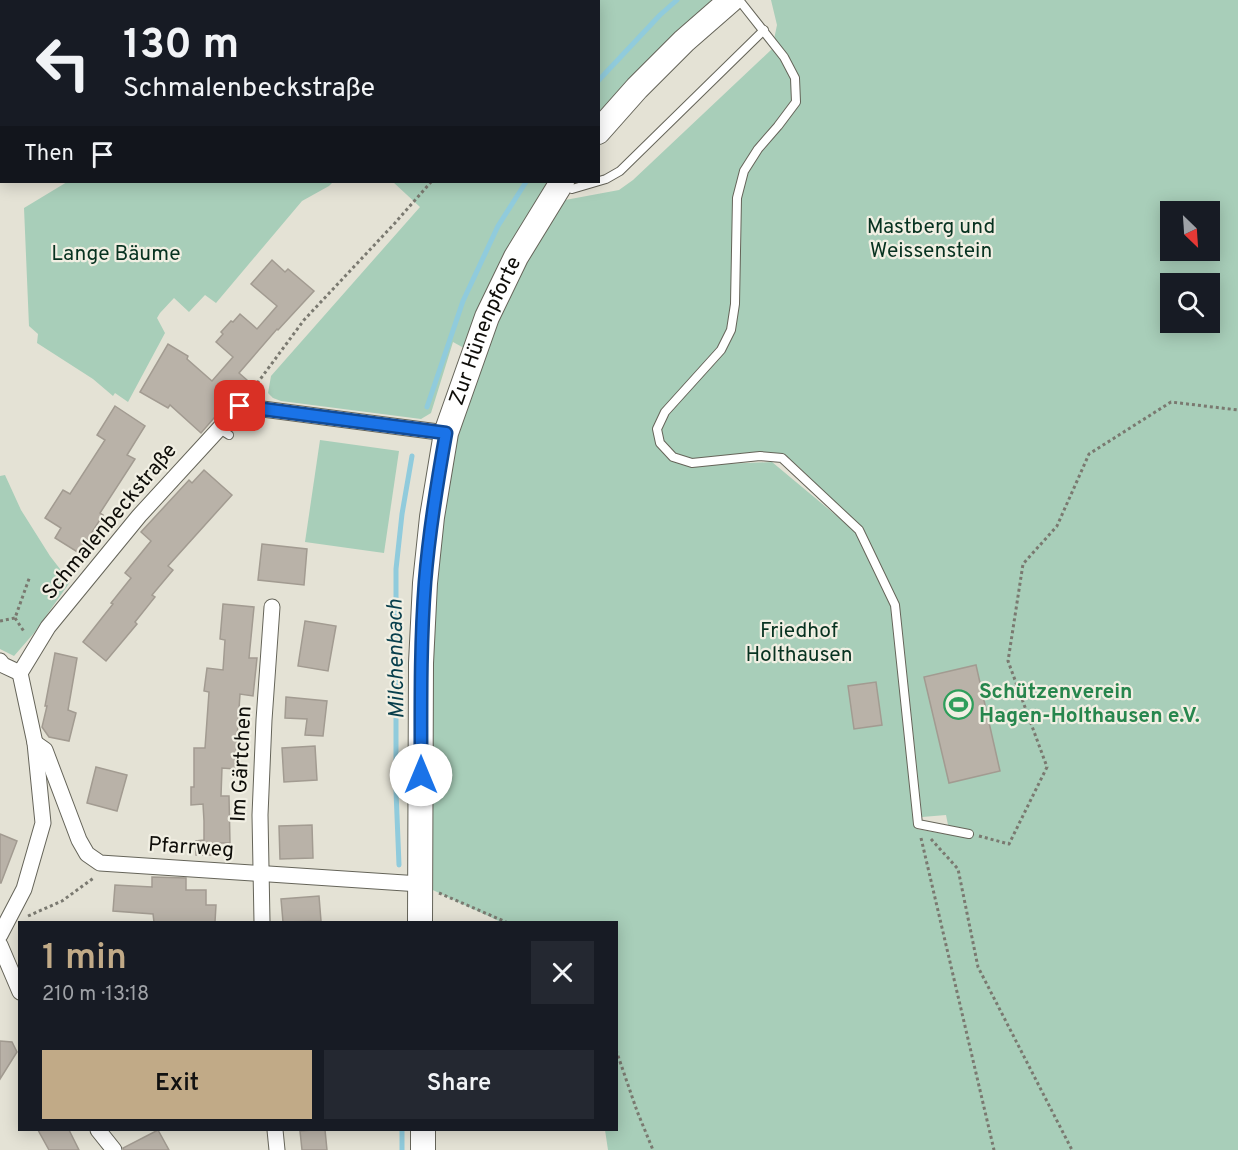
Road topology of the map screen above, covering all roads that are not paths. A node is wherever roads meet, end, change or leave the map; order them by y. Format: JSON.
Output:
{"nodes":[{"id":1,"x":731,"y":0,"type":"edge"},
{"id":2,"x":740,"y":0,"type":"edge"},
{"id":3,"x":764,"y":30,"type":"junction"},
{"id":4,"x":600,"y":130,"type":"edge"},
{"id":5,"x":600,"y":180,"type":"edge"},
{"id":6,"x":565,"y":184,"type":"edge"},
{"id":7,"x":446,"y":433,"type":"junction"},
{"id":8,"x":273,"y":607,"type":"dead end"},
{"id":9,"x":0,"y":661,"type":"edge"},
{"id":10,"x":20,"y":673,"type":"junction"},
{"id":11,"x":35,"y":742,"type":"junction"},
{"id":12,"x":969,"y":834,"type":"road end"},
{"id":13,"x":260,"y":873,"type":"junction"},
{"id":14,"x":420,"y":884,"type":"junction"},
{"id":15,"x":262,"y":921,"type":"edge"},
{"id":16,"x":420,"y":921,"type":"edge"},
{"id":17,"x":3,"y":929,"type":"edge"},
{"id":18,"x":0,"y":945,"type":"edge"},
{"id":19,"x":18,"y":987,"type":"edge"},
{"id":20,"x":100,"y":1131,"type":"edge"},
{"id":21,"x":275,"y":1131,"type":"edge"},
{"id":22,"x":423,"y":1131,"type":"edge"},
{"id":23,"x":114,"y":1150,"type":"edge"},
{"id":24,"x":277,"y":1150,"type":"edge"},
{"id":25,"x":423,"y":1150,"type":"edge"}],
"edges":[{"from":1,"to":4,"type":"main road"},
{"from":2,"to":3,"type":"lane"},
{"from":3,"to":5,"type":"lane"},
{"from":3,"to":12,"type":"lane"},
{"from":6,"to":7,"type":"main road","name":"Zur Hünenpforte"},
{"from":7,"to":10,"type":"street","name":"Schmalenbeckstraße"},
{"from":7,"to":14,"type":"main road","name":"Zur Hünenpforte"},
{"from":8,"to":13,"type":"street","name":"Im Gärtchen"},
{"from":9,"to":10,"type":"street"},
{"from":10,"to":11,"type":"street"},
{"from":11,"to":13,"type":"street","name":"Pfarrweg"},
{"from":11,"to":17,"type":"street"},
{"from":13,"to":14,"type":"street","name":"Pfarrweg"},
{"from":13,"to":15,"type":"street","name":"Im Gärtchen"},
{"from":14,"to":16,"type":"main road","name":"Zur Hünenpforte"},
{"from":18,"to":19,"type":"street"},
{"from":20,"to":23,"type":"street"},
{"from":21,"to":24,"type":"street"},
{"from":22,"to":25,"type":"main road"}]}
